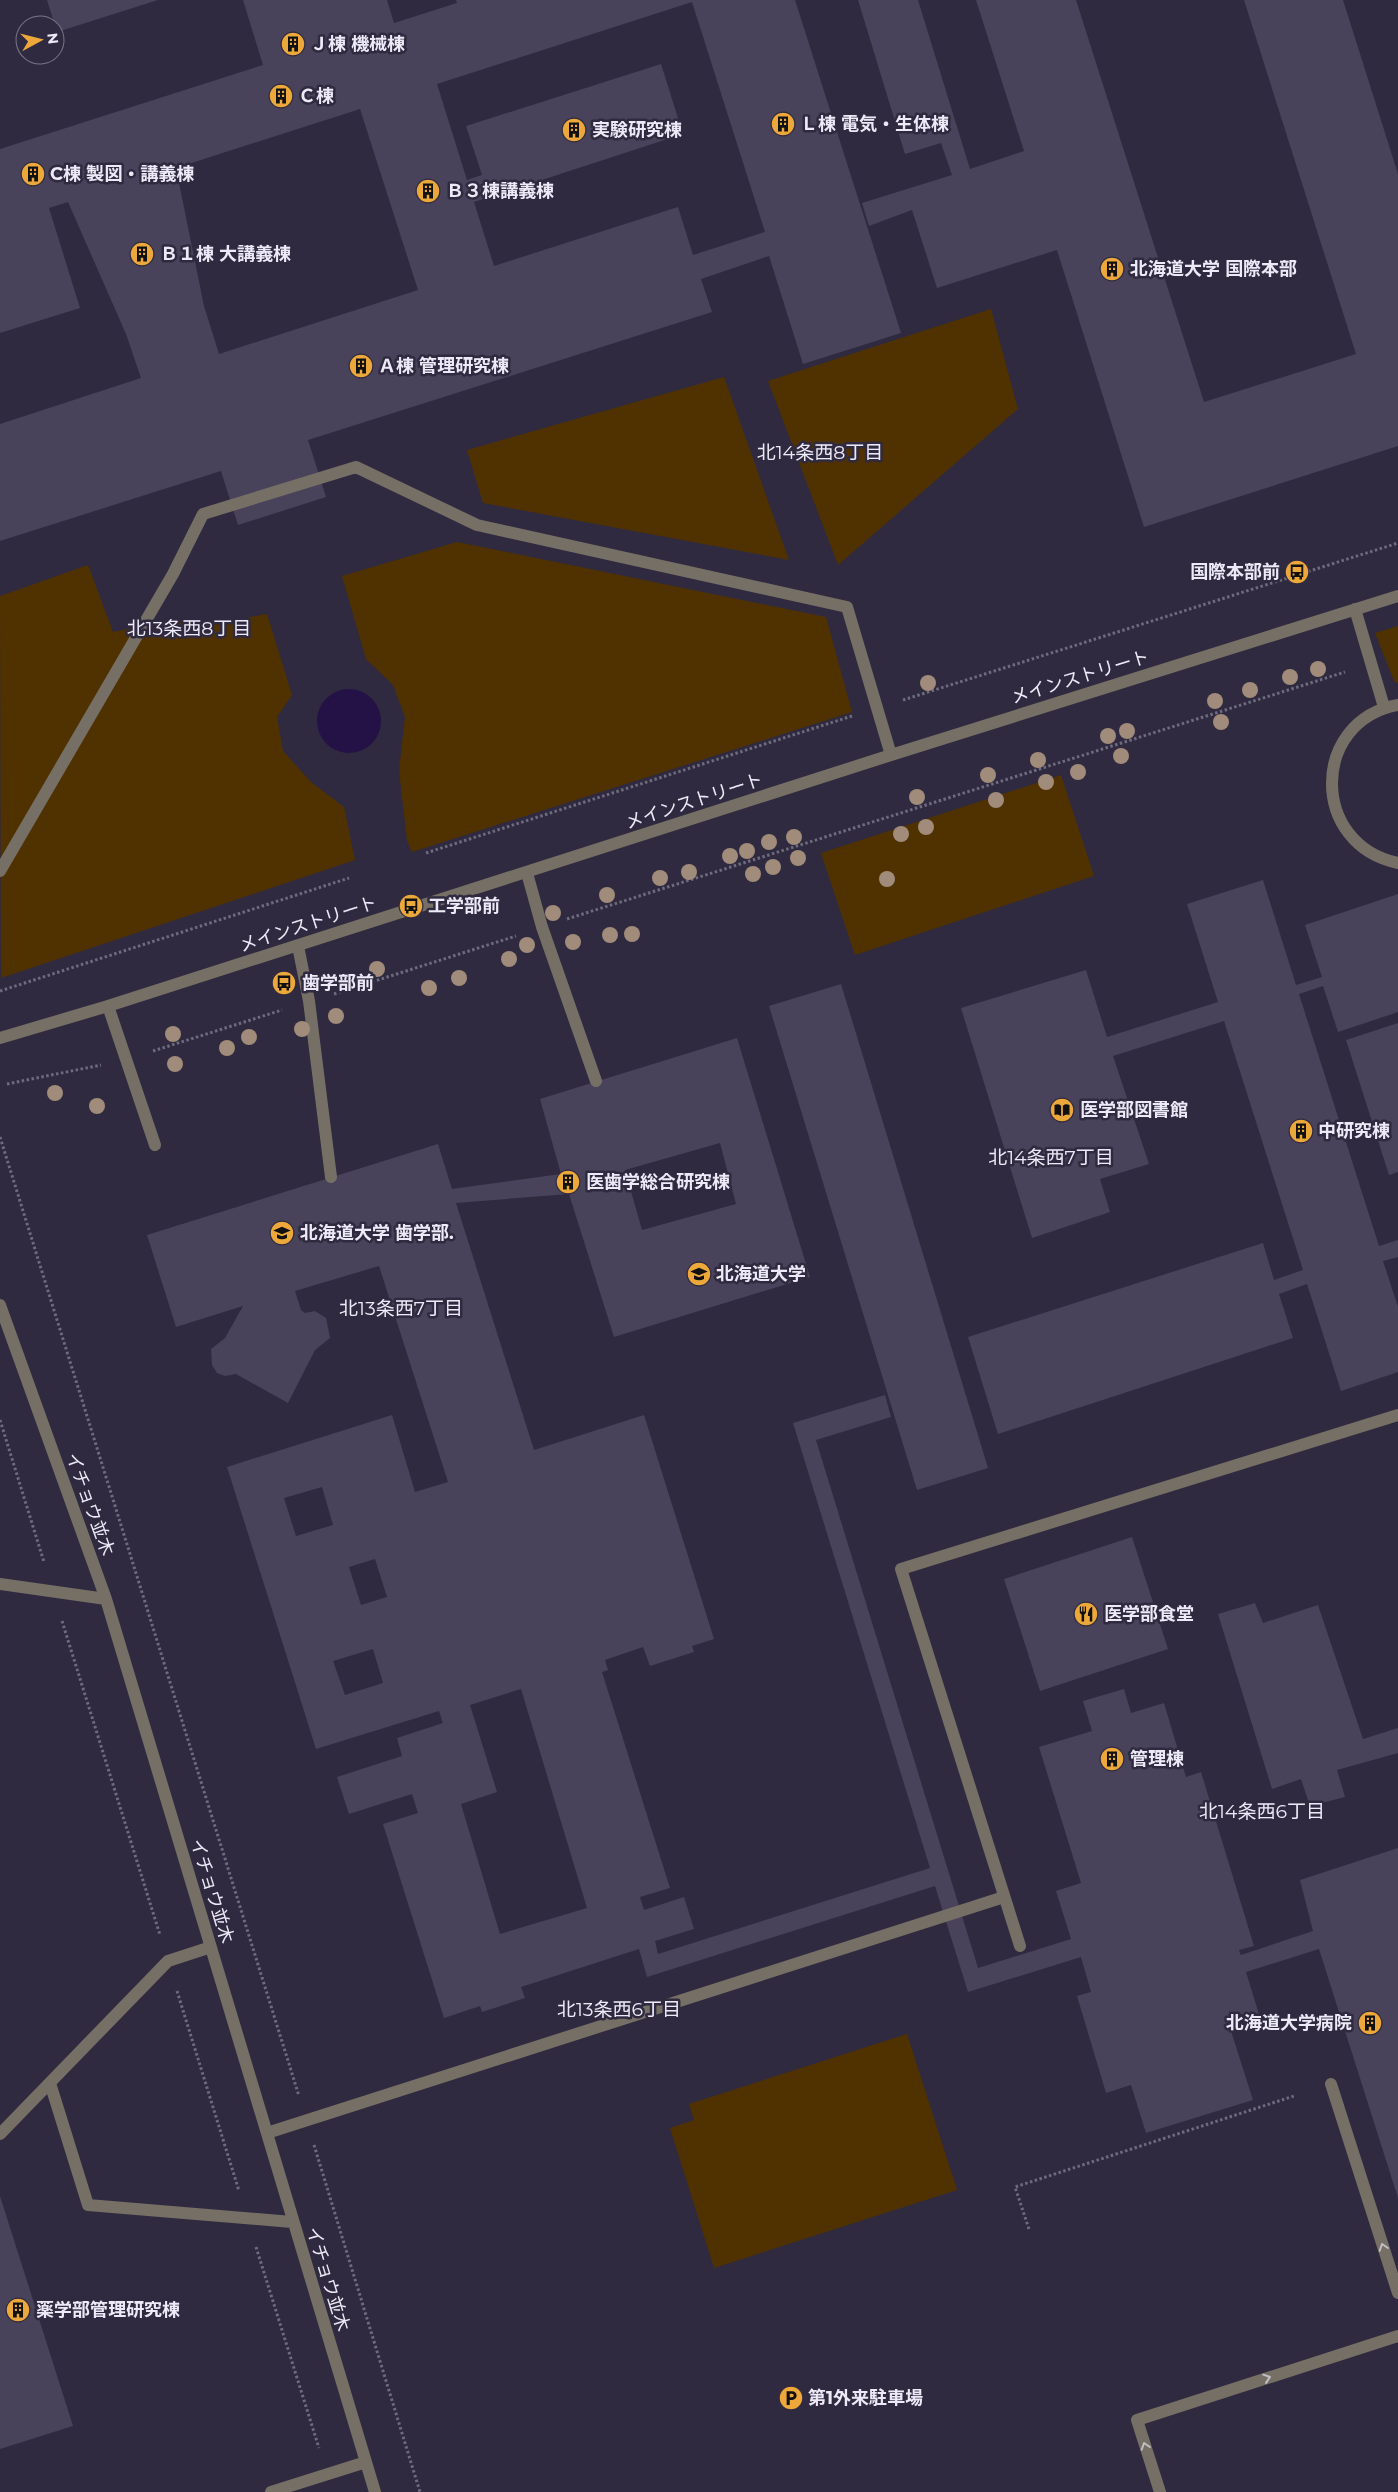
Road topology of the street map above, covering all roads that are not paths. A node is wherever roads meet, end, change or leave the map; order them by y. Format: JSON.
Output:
{"nodes":[{"id":1,"x":1398,"y":596,"type":"edge"},
{"id":2,"x":1355,"y":609,"type":"junction"},
{"id":3,"x":1398,"y":705,"type":"edge"},
{"id":4,"x":1384,"y":707,"type":"junction"},
{"id":5,"x":891,"y":755,"type":"junction"},
{"id":6,"x":1398,"y":863,"type":"edge"},
{"id":7,"x":0,"y":871,"type":"edge"},
{"id":8,"x":527,"y":873,"type":"junction"},
{"id":9,"x":298,"y":946,"type":"junction"},
{"id":10,"x":108,"y":1006,"type":"junction"},
{"id":11,"x":0,"y":1038,"type":"edge"},
{"id":12,"x":596,"y":1081,"type":"dead end"},
{"id":13,"x":155,"y":1145,"type":"dead end"},
{"id":14,"x":331,"y":1177,"type":"dead end"},
{"id":15,"x":0,"y":1309,"type":"edge"},
{"id":16,"x":1398,"y":1415,"type":"edge"},
{"id":17,"x":0,"y":1584,"type":"edge"},
{"id":18,"x":106,"y":1599,"type":"junction"},
{"id":19,"x":1004,"y":1897,"type":"junction"},
{"id":20,"x":211,"y":1946,"type":"junction"},
{"id":21,"x":1020,"y":1946,"type":"dead end"},
{"id":22,"x":50,"y":2082,"type":"junction"},
{"id":23,"x":1331,"y":2084,"type":"dead end"},
{"id":24,"x":267,"y":2133,"type":"junction"},
{"id":25,"x":0,"y":2134,"type":"edge"},
{"id":26,"x":292,"y":2222,"type":"junction"},
{"id":27,"x":1398,"y":2293,"type":"edge"},
{"id":28,"x":1398,"y":2336,"type":"edge"},
{"id":29,"x":366,"y":2462,"type":"junction"},
{"id":30,"x":271,"y":2492,"type":"edge"},
{"id":31,"x":375,"y":2492,"type":"edge"},
{"id":32,"x":1160,"y":2492,"type":"edge"}],
"edges":[{"from":1,"to":2,"type":"lane","name":"メインストリート"},
{"from":2,"to":4,"type":"lane"},
{"from":2,"to":5,"type":"lane","name":"メインストリート"},
{"from":3,"to":4,"type":"lane"},
{"from":4,"to":6,"type":"lane"},
{"from":5,"to":7,"type":"lane"},
{"from":5,"to":8,"type":"lane","name":"メインストリート"},
{"from":8,"to":9,"type":"lane","name":"メインストリート"},
{"from":8,"to":12,"type":"lane"},
{"from":9,"to":10,"type":"lane","name":"メインストリート"},
{"from":9,"to":14,"type":"lane"},
{"from":10,"to":11,"type":"lane","name":"メインストリート"},
{"from":10,"to":13,"type":"lane"},
{"from":15,"to":18,"type":"lane","name":"イチョウ並木"},
{"from":16,"to":19,"type":"lane"},
{"from":17,"to":18,"type":"lane"},
{"from":18,"to":20,"type":"lane","name":"イチョウ並木"},
{"from":19,"to":21,"type":"lane"},
{"from":19,"to":24,"type":"lane"},
{"from":20,"to":22,"type":"lane"},
{"from":20,"to":24,"type":"lane","name":"イチョウ並木"},
{"from":22,"to":25,"type":"lane"},
{"from":22,"to":26,"type":"lane"},
{"from":27,"to":23,"type":"lane","one_way":true},
{"from":24,"to":26,"type":"lane","name":"イチョウ並木"},
{"from":26,"to":29,"type":"lane","name":"イチョウ並木"},
{"from":32,"to":28,"type":"lane","one_way":true},
{"from":29,"to":30,"type":"lane"},
{"from":29,"to":31,"type":"lane","name":"イチョウ並木"}]}
